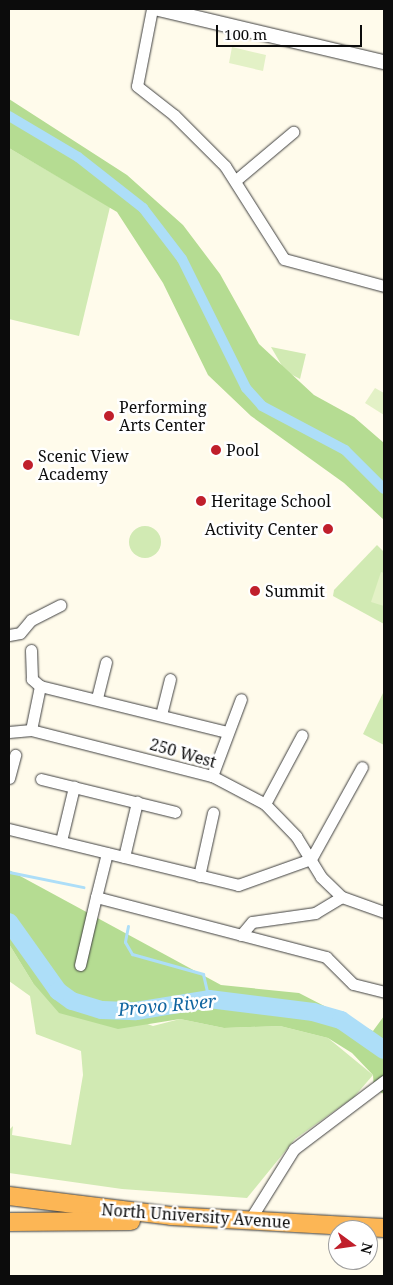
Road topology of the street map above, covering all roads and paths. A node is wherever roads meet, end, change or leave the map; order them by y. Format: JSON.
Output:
{"nodes":[{"id":1,"x":152,"y":9,"type":"edge"},
{"id":2,"x":159,"y":9,"type":"edge"},
{"id":3,"x":384,"y":62,"type":"edge"},
{"id":4,"x":293,"y":132,"type":"dead end"},
{"id":5,"x":236,"y":180,"type":"junction"},
{"id":6,"x":384,"y":286,"type":"edge"},
{"id":7,"x":60,"y":605,"type":"dead end"},
{"id":8,"x":9,"y":635,"type":"edge"},
{"id":9,"x":32,"y":650,"type":"dead end"},
{"id":10,"x":106,"y":662,"type":"dead end"},
{"id":11,"x":170,"y":679,"type":"dead end"},
{"id":12,"x":40,"y":686,"type":"junction"},
{"id":13,"x":96,"y":698,"type":"junction"},
{"id":14,"x":241,"y":699,"type":"dead end"},
{"id":15,"x":161,"y":715,"type":"junction"},
{"id":16,"x":30,"y":730,"type":"junction"},
{"id":17,"x":9,"y":732,"type":"edge"},
{"id":18,"x":227,"y":732,"type":"junction"},
{"id":19,"x":302,"y":735,"type":"dead end"},
{"id":20,"x":15,"y":755,"type":"dead end"},
{"id":21,"x":362,"y":767,"type":"dead end"},
{"id":22,"x":212,"y":776,"type":"junction"},
{"id":23,"x":9,"y":778,"type":"edge"},
{"id":24,"x":41,"y":779,"type":"dead end"},
{"id":25,"x":74,"y":787,"type":"junction"},
{"id":26,"x":137,"y":802,"type":"junction"},
{"id":27,"x":265,"y":804,"type":"junction"},
{"id":28,"x":175,"y":812,"type":"dead end"},
{"id":29,"x":213,"y":813,"type":"dead end"},
{"id":30,"x":9,"y":829,"type":"edge"},
{"id":31,"x":61,"y":841,"type":"junction"},
{"id":32,"x":107,"y":853,"type":"junction"},
{"id":33,"x":124,"y":857,"type":"junction"},
{"id":34,"x":311,"y":859,"type":"junction"},
{"id":35,"x":199,"y":876,"type":"junction"},
{"id":36,"x":96,"y":897,"type":"junction"},
{"id":37,"x":342,"y":898,"type":"junction"},
{"id":38,"x":384,"y":912,"type":"edge"},
{"id":39,"x":241,"y":935,"type":"junction"},
{"id":40,"x":80,"y":965,"type":"dead end"},
{"id":41,"x":384,"y":992,"type":"edge"},
{"id":42,"x":384,"y":1081,"type":"edge"},
{"id":43,"x":9,"y":1196,"type":"edge"},
{"id":44,"x":170,"y":1216,"type":"junction"},
{"id":45,"x":249,"y":1221,"type":"junction"},
{"id":46,"x":9,"y":1222,"type":"edge"},
{"id":47,"x":384,"y":1228,"type":"edge"}],
"edges":[{"from":1,"to":5,"type":"street"},
{"from":2,"to":3,"type":"street"},
{"from":4,"to":5,"type":"street"},
{"from":5,"to":6,"type":"street"},
{"from":7,"to":8,"type":"street"},
{"from":9,"to":12,"type":"street"},
{"from":10,"to":13,"type":"street"},
{"from":11,"to":15,"type":"street"},
{"from":12,"to":13,"type":"street"},
{"from":12,"to":16,"type":"street"},
{"from":13,"to":15,"type":"street"},
{"from":14,"to":18,"type":"street"},
{"from":15,"to":18,"type":"street"},
{"from":16,"to":17,"type":"street","name":"250 West"},
{"from":16,"to":22,"type":"street","name":"250 West"},
{"from":18,"to":22,"type":"street"},
{"from":19,"to":27,"type":"street"},
{"from":20,"to":23,"type":"street"},
{"from":21,"to":34,"type":"street"},
{"from":22,"to":27,"type":"street","name":"250 West"},
{"from":24,"to":25,"type":"street"},
{"from":25,"to":26,"type":"street"},
{"from":25,"to":31,"type":"street"},
{"from":26,"to":28,"type":"street"},
{"from":26,"to":33,"type":"street"},
{"from":27,"to":34,"type":"street","name":"250 West"},
{"from":29,"to":35,"type":"street"},
{"from":30,"to":31,"type":"street"},
{"from":31,"to":32,"type":"street"},
{"from":32,"to":33,"type":"street"},
{"from":32,"to":36,"type":"street"},
{"from":33,"to":35,"type":"street"},
{"from":34,"to":35,"type":"street"},
{"from":34,"to":37,"type":"street","name":"250 West"},
{"from":36,"to":39,"type":"street"},
{"from":36,"to":40,"type":"street"},
{"from":37,"to":38,"type":"street","name":"250 West"},
{"from":37,"to":39,"type":"street"},
{"from":39,"to":41,"type":"street"},
{"from":42,"to":45,"type":"street"},
{"from":43,"to":44,"type":"highway","name":"North University Avenue"},
{"from":44,"to":45,"type":"highway","name":"North University Avenue"},
{"from":44,"to":46,"type":"highway"},
{"from":45,"to":47,"type":"highway","name":"North University Avenue"}]}
